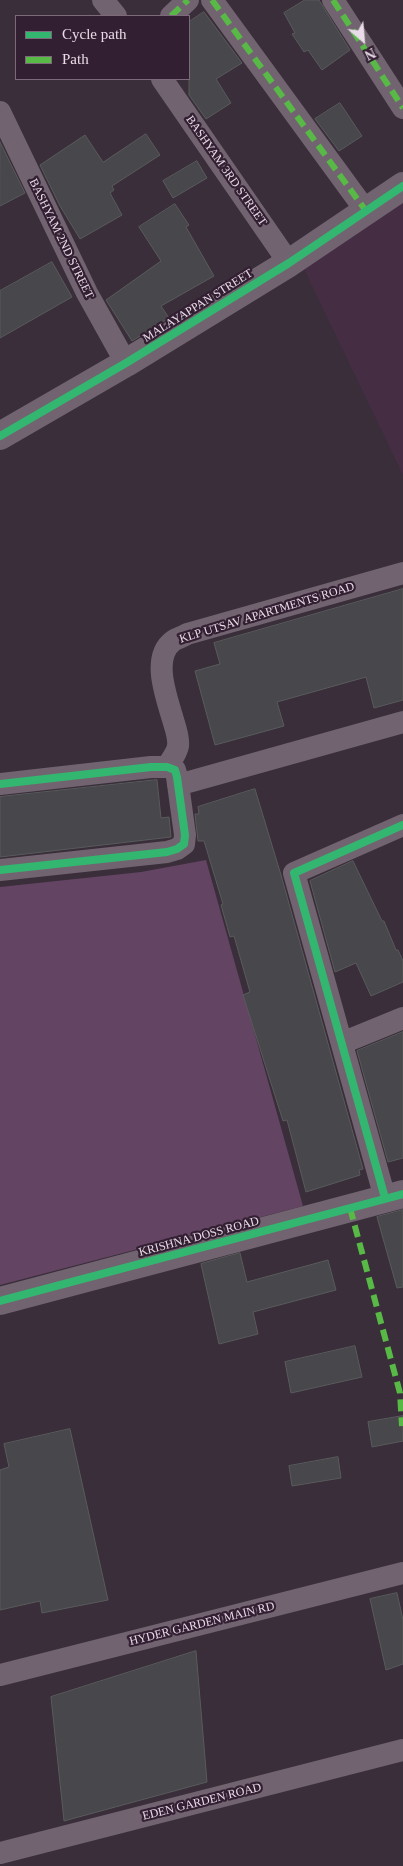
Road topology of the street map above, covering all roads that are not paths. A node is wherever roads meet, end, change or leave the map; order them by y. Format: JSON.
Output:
{"nodes":[{"id":1,"x":103,"y":0,"type":"edge"},
{"id":2,"x":188,"y":0,"type":"edge"},
{"id":3,"x":212,"y":0,"type":"edge"},
{"id":4,"x":333,"y":0,"type":"edge"},
{"id":5,"x":115,"y":15,"type":"edge"},
{"id":6,"x":172,"y":15,"type":"edge"},
{"id":7,"x":163,"y":80,"type":"edge"},
{"id":8,"x":403,"y":108,"type":"edge"},
{"id":9,"x":0,"y":112,"type":"edge"},
{"id":10,"x":403,"y":186,"type":"edge"},
{"id":11,"x":366,"y":211,"type":"junction"},
{"id":12,"x":289,"y":263,"type":"junction"},
{"id":13,"x":126,"y":363,"type":"junction"},
{"id":14,"x":0,"y":436,"type":"edge"},
{"id":15,"x":403,"y":573,"type":"edge"},
{"id":16,"x":403,"y":722,"type":"edge"},
{"id":17,"x":173,"y":776,"type":"junction"},
{"id":18,"x":0,"y":784,"type":"edge"},
{"id":19,"x":403,"y":825,"type":"edge"},
{"id":20,"x":0,"y":870,"type":"edge"},
{"id":21,"x":403,"y":1018,"type":"edge"},
{"id":22,"x":342,"y":1043,"type":"junction"},
{"id":23,"x":394,"y":1196,"type":"edge"},
{"id":24,"x":0,"y":1301,"type":"edge"},
{"id":25,"x":403,"y":1573,"type":"edge"},
{"id":26,"x":0,"y":1675,"type":"edge"},
{"id":27,"x":403,"y":1750,"type":"edge"},
{"id":28,"x":0,"y":1853,"type":"edge"}],
"edges":[{"from":1,"to":5,"type":"street"},
{"from":2,"to":6,"type":"street"},
{"from":3,"to":11,"type":"street"},
{"from":4,"to":8,"type":"street"},
{"from":7,"to":12,"type":"street","name":"BASHYAM 3RD STREET"},
{"from":9,"to":13,"type":"street","name":"BASHYAM 2ND STREET"},
{"from":10,"to":11,"type":"street","name":"MALAYAPPAN STREET"},
{"from":11,"to":12,"type":"street","name":"MALAYAPPAN STREET"},
{"from":12,"to":13,"type":"street","name":"MALAYAPPAN STREET"},
{"from":13,"to":14,"type":"street","name":"MALAYAPPAN STREET"},
{"from":15,"to":17,"type":"street","name":"KLP UTSAV APARTMENTS ROAD"},
{"from":16,"to":17,"type":"street"},
{"from":17,"to":18,"type":"street"},
{"from":17,"to":20,"type":"street"},
{"from":19,"to":22,"type":"street"},
{"from":21,"to":22,"type":"street"},
{"from":22,"to":23,"type":"street"},
{"from":23,"to":24,"type":"street","name":"KRISHNA DOSS ROAD"},
{"from":25,"to":26,"type":"street","name":"HYDER GARDEN MAIN RD"},
{"from":27,"to":28,"type":"street","name":"EDEN GARDEN ROAD"}]}
